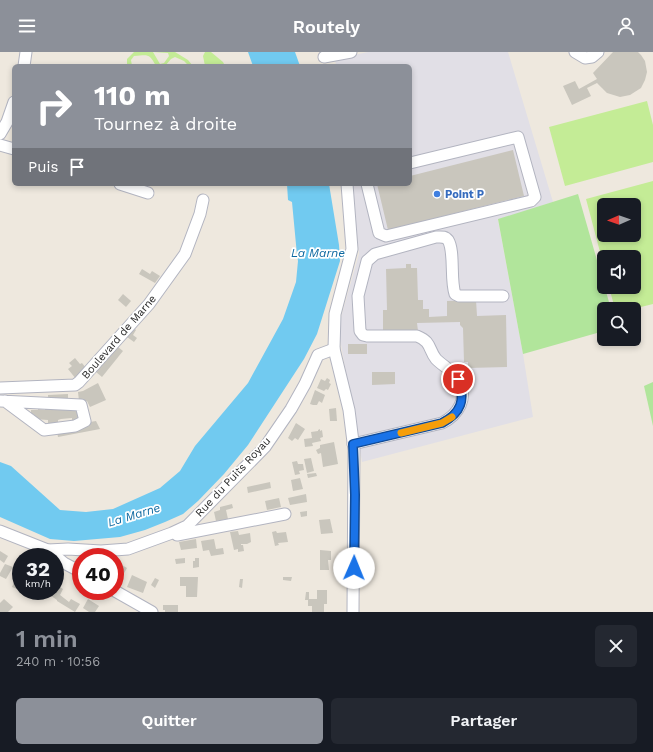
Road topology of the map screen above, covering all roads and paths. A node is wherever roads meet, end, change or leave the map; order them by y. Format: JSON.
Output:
{"nodes":[{"id":1,"x":26,"y":52,"type":"edge"},
{"id":2,"x":351,"y":52,"type":"edge"},
{"id":3,"x":576,"y":52,"type":"edge"},
{"id":4,"x":598,"y":52,"type":"edge"},
{"id":5,"x":324,"y":58,"type":"edge"},
{"id":6,"x":24,"y":64,"type":"edge"},
{"id":7,"x":12,"y":108,"type":"edge"},
{"id":8,"x":0,"y":134,"type":"edge"},
{"id":9,"x":0,"y":145,"type":"edge"},
{"id":10,"x":12,"y":148,"type":"edge"},
{"id":11,"x":412,"y":163,"type":"edge"},
{"id":12,"x":126,"y":186,"type":"edge"},
{"id":13,"x":346,"y":186,"type":"edge"},
{"id":14,"x":367,"y":186,"type":"edge"},
{"id":15,"x":148,"y":194,"type":"dead end"},
{"id":16,"x":203,"y":200,"type":"dead end"},
{"id":17,"x":503,"y":296,"type":"dead end"},
{"id":18,"x":334,"y":350,"type":"junction"},
{"id":19,"x":0,"y":388,"type":"edge"},
{"id":20,"x":3,"y":401,"type":"edge"},
{"id":21,"x":353,"y":444,"type":"junction"},
{"id":22,"x":285,"y":514,"type":"dead end"},
{"id":23,"x":0,"y":531,"type":"edge"},
{"id":24,"x":158,"y":539,"type":"junction"},
{"id":25,"x":43,"y":548,"type":"edge"},
{"id":26,"x":64,"y":549,"type":"edge"},
{"id":27,"x":124,"y":596,"type":"edge"},
{"id":28,"x":152,"y":612,"type":"edge"},
{"id":29,"x":353,"y":612,"type":"edge"}],
"edges":[{"from":1,"to":6,"type":"street"},
{"from":2,"to":5,"type":"street"},
{"from":3,"to":4,"type":"street"},
{"from":7,"to":8,"type":"street"},
{"from":9,"to":10,"type":"street"},
{"from":11,"to":14,"type":"street"},
{"from":12,"to":15,"type":"street"},
{"from":13,"to":18,"type":"street"},
{"from":16,"to":19,"type":"street","name":"Boulevard de Marne"},
{"from":17,"to":21,"type":"street"},
{"from":18,"to":21,"type":"street"},
{"from":18,"to":24,"type":"street","name":"Rue du Puits Royau"},
{"from":20,"to":20,"type":"street"},
{"from":21,"to":29,"type":"street"},
{"from":22,"to":24,"type":"street"},
{"from":23,"to":25,"type":"street","name":"Rue du Puits Royau"},
{"from":24,"to":26,"type":"street","name":"Rue du Puits Royau"},
{"from":27,"to":28,"type":"street"}]}
